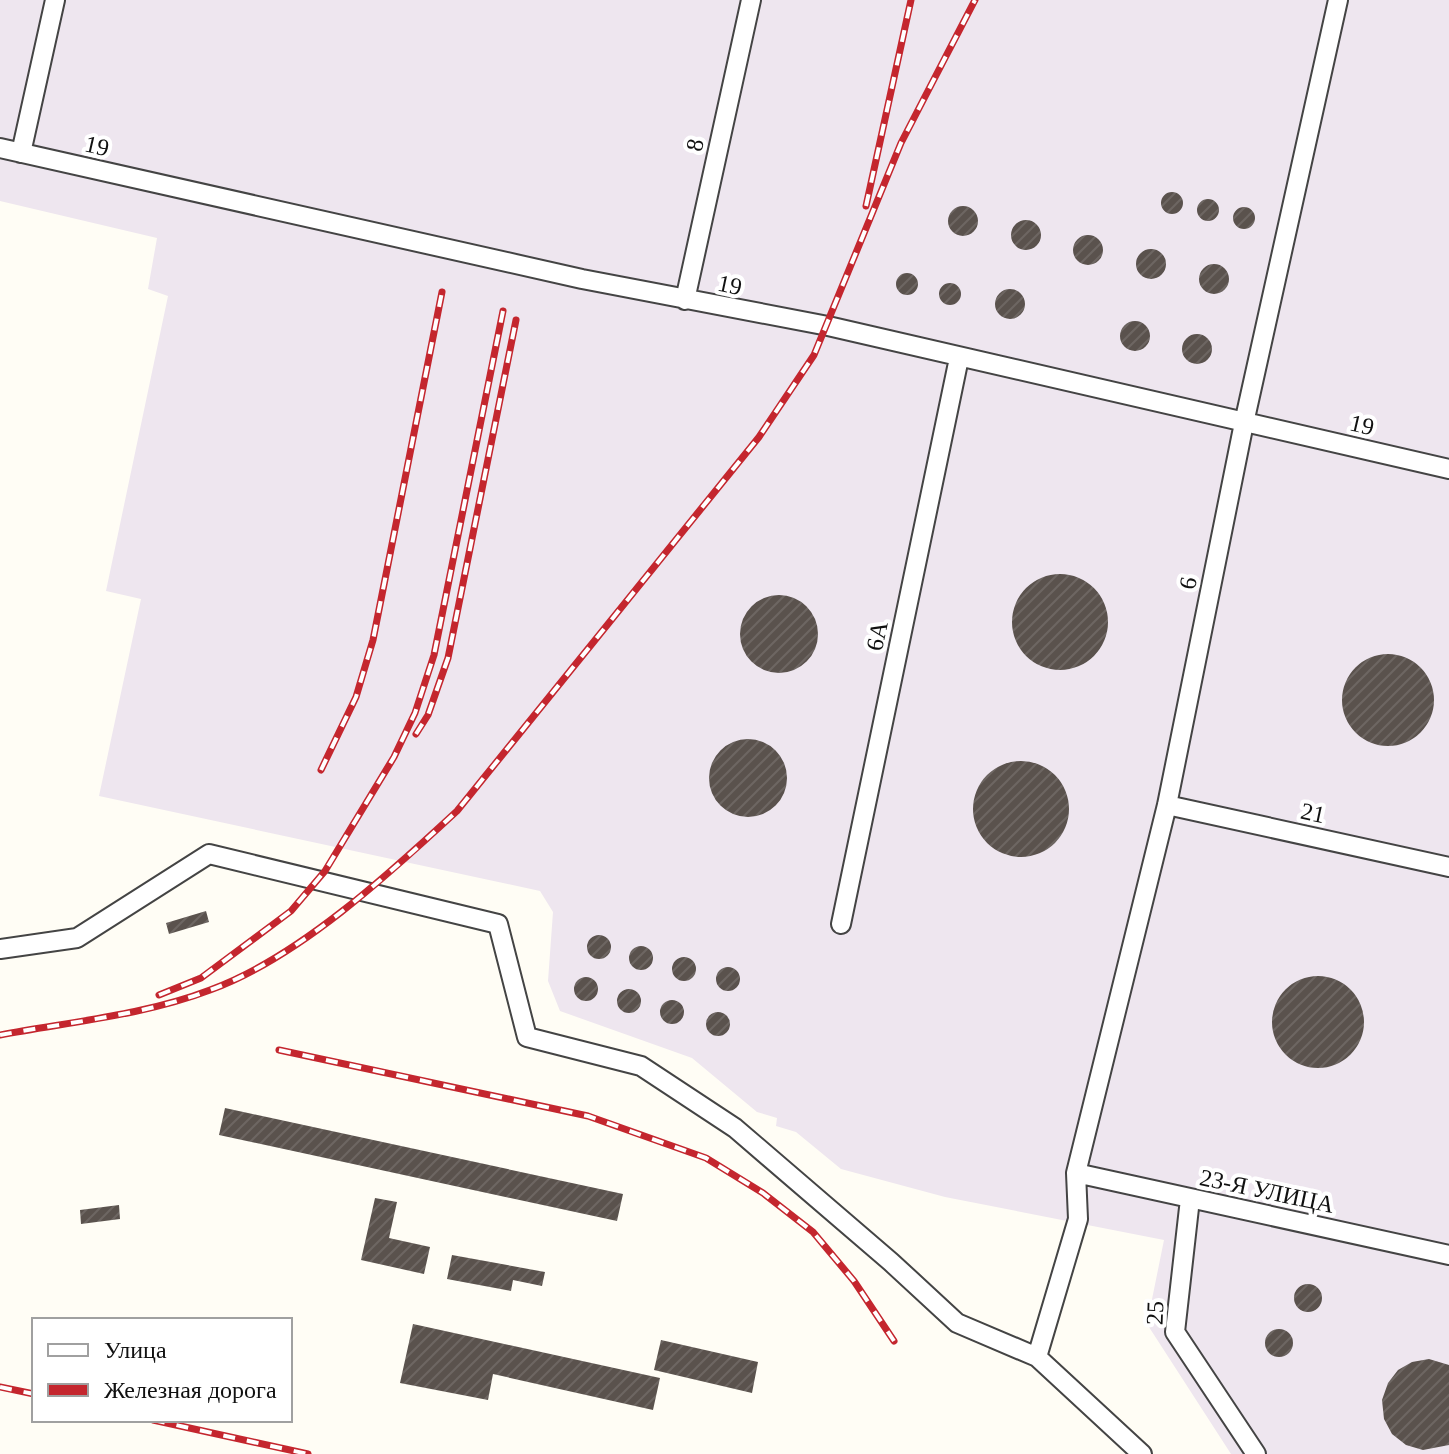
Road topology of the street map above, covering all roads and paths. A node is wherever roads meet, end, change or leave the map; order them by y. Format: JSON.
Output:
{"nodes":[{"id":1,"x":55,"y":0,"type":"edge"},
{"id":2,"x":751,"y":0,"type":"edge"},
{"id":3,"x":1338,"y":0,"type":"edge"},
{"id":4,"x":0,"y":148,"type":"edge"},
{"id":5,"x":21,"y":153,"type":"junction"},
{"id":6,"x":685,"y":300,"type":"junction"},
{"id":7,"x":959,"y":358,"type":"junction"},
{"id":8,"x":1244,"y":423,"type":"junction"},
{"id":9,"x":1449,"y":469,"type":"edge"},
{"id":10,"x":1167,"y":805,"type":"junction"},
{"id":11,"x":1449,"y":867,"type":"edge"},
{"id":12,"x":841,"y":924,"type":"dead end"},
{"id":13,"x":0,"y":949,"type":"edge"},
{"id":14,"x":1076,"y":1173,"type":"junction"},
{"id":15,"x":1190,"y":1199,"type":"junction"},
{"id":16,"x":1449,"y":1255,"type":"edge"},
{"id":17,"x":1037,"y":1357,"type":"junction"},
{"id":18,"x":1142,"y":1454,"type":"edge"},
{"id":19,"x":1256,"y":1454,"type":"edge"}],
"edges":[{"from":1,"to":5,"type":"street"},
{"from":2,"to":6,"type":"street","name":"8","number":"8"},
{"from":3,"to":8,"type":"street","name":"6","number":"6"},
{"from":4,"to":5,"type":"street","name":"19"},
{"from":5,"to":6,"type":"street","name":"19"},
{"from":6,"to":7,"type":"street","name":"19"},
{"from":7,"to":8,"type":"street","name":"19"},
{"from":7,"to":12,"type":"street","name":"6A","number":"6a"},
{"from":8,"to":9,"type":"street","name":"19"},
{"from":8,"to":10,"type":"street","name":"6","number":"6"},
{"from":10,"to":11,"type":"street","name":"21","number":"21"},
{"from":10,"to":14,"type":"street","name":"6","number":"6"},
{"from":13,"to":17,"type":"street"},
{"from":14,"to":15,"type":"street","name":"23-Я УЛИЦА"},
{"from":14,"to":17,"type":"street","name":"6"},
{"from":15,"to":16,"type":"street","name":"23-Я УЛИЦА"},
{"from":15,"to":19,"type":"street","name":"25","number":"25"},
{"from":17,"to":18,"type":"street"}]}
